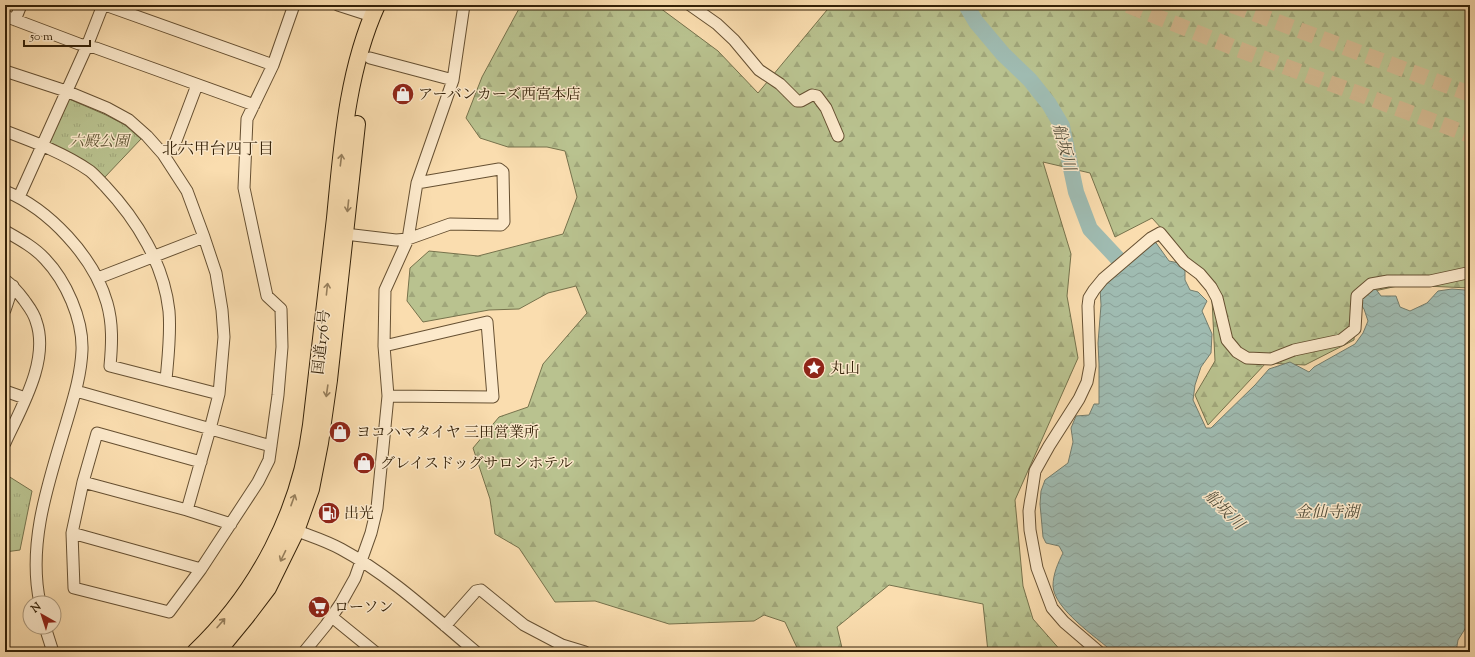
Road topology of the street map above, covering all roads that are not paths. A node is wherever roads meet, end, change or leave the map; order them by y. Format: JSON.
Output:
{"nodes":[{"id":1,"x":21,"y":5,"type":"edge"},
{"id":2,"x":104,"y":5,"type":"edge"},
{"id":3,"x":294,"y":5,"type":"edge"},
{"id":4,"x":338,"y":5,"type":"edge"},
{"id":5,"x":389,"y":5,"type":"edge"},
{"id":6,"x":464,"y":5,"type":"edge"},
{"id":7,"x":690,"y":5,"type":"edge"},
{"id":8,"x":374,"y":11,"type":"edge"},
{"id":9,"x":10,"y":18,"type":"edge"},
{"id":10,"x":86,"y":46,"type":"junction"},
{"id":11,"x":370,"y":58,"type":"junction"},
{"id":12,"x":273,"y":65,"type":"junction"},
{"id":13,"x":5,"y":71,"type":"edge"},
{"id":14,"x":453,"y":80,"type":"junction"},
{"id":15,"x":197,"y":85,"type":"junction"},
{"id":16,"x":66,"y":91,"type":"junction"},
{"id":17,"x":254,"y":104,"type":"junction"},
{"id":18,"x":5,"y":131,"type":"edge"},
{"id":19,"x":838,"y":136,"type":"dead end"},
{"id":20,"x":42,"y":145,"type":"junction"},
{"id":21,"x":163,"y":154,"type":"junction"},
{"id":22,"x":417,"y":183,"type":"junction"},
{"id":23,"x":5,"y":192,"type":"edge"},
{"id":24,"x":19,"y":197,"type":"junction"},
{"id":25,"x":5,"y":231,"type":"edge"},
{"id":26,"x":345,"y":234,"type":"junction"},
{"id":27,"x":204,"y":237,"type":"junction"},
{"id":28,"x":408,"y":239,"type":"junction"},
{"id":29,"x":154,"y":257,"type":"junction"},
{"id":30,"x":1470,"y":274,"type":"edge"},
{"id":31,"x":98,"y":278,"type":"junction"},
{"id":32,"x":9,"y":283,"type":"edge"},
{"id":33,"x":5,"y":310,"type":"edge"},
{"id":34,"x":384,"y":346,"type":"junction"},
{"id":35,"x":166,"y":380,"type":"junction"},
{"id":36,"x":5,"y":391,"type":"edge"},
{"id":37,"x":76,"y":392,"type":"junction"},
{"id":38,"x":219,"y":394,"type":"junction"},
{"id":39,"x":388,"y":396,"type":"junction"},
{"id":40,"x":25,"y":398,"type":"junction"},
{"id":41,"x":210,"y":429,"type":"junction"},
{"id":42,"x":5,"y":443,"type":"edge"},
{"id":43,"x":271,"y":446,"type":"junction"},
{"id":44,"x":201,"y":462,"type":"junction"},
{"id":45,"x":83,"y":482,"type":"junction"},
{"id":46,"x":187,"y":510,"type":"junction"},
{"id":47,"x":231,"y":524,"type":"junction"},
{"id":48,"x":290,"y":528,"type":"junction"},
{"id":49,"x":72,"y":533,"type":"junction"},
{"id":50,"x":361,"y":561,"type":"junction"},
{"id":51,"x":201,"y":569,"type":"junction"},
{"id":52,"x":39,"y":595,"type":"edge"},
{"id":53,"x":332,"y":617,"type":"junction"},
{"id":54,"x":446,"y":626,"type":"junction"},
{"id":55,"x":48,"y":635,"type":"edge"},
{"id":56,"x":53,"y":652,"type":"edge"},
{"id":57,"x":195,"y":652,"type":"edge"},
{"id":58,"x":216,"y":652,"type":"edge"},
{"id":59,"x":304,"y":652,"type":"edge"},
{"id":60,"x":375,"y":652,"type":"edge"},
{"id":61,"x":476,"y":652,"type":"edge"},
{"id":62,"x":585,"y":652,"type":"edge"},
{"id":63,"x":1099,"y":652,"type":"edge"}],
"edges":[{"from":1,"to":9,"type":"street"},
{"from":2,"to":10,"type":"street"},
{"from":2,"to":12,"type":"street"},
{"from":3,"to":12,"type":"street"},
{"from":4,"to":8,"type":"street"},
{"from":5,"to":11,"type":"highway","name":"国道176号"},
{"from":6,"to":14,"type":"street"},
{"from":7,"to":19,"type":"street"},
{"from":48,"to":8,"type":"highway","name":"国道176号","one_way":true},
{"from":9,"to":10,"type":"street"},
{"from":10,"to":15,"type":"street"},
{"from":10,"to":16,"type":"street"},
{"from":11,"to":14,"type":"street"},
{"from":11,"to":26,"type":"highway","name":"国道176号","one_way":true},
{"from":12,"to":17,"type":"street"},
{"from":13,"to":16,"type":"street"},
{"from":14,"to":22,"type":"street"},
{"from":15,"to":17,"type":"street"},
{"from":15,"to":21,"type":"street"},
{"from":16,"to":20,"type":"street"},
{"from":16,"to":21,"type":"street"},
{"from":17,"to":43,"type":"street"},
{"from":18,"to":20,"type":"street"},
{"from":20,"to":24,"type":"street"},
{"from":20,"to":29,"type":"street"},
{"from":21,"to":27,"type":"street"},
{"from":22,"to":28,"type":"street"},
{"from":22,"to":28,"type":"street"},
{"from":23,"to":24,"type":"street"},
{"from":24,"to":31,"type":"street"},
{"from":25,"to":37,"type":"street"},
{"from":26,"to":28,"type":"street"},
{"from":26,"to":48,"type":"highway","name":"国道176号","one_way":true},
{"from":27,"to":29,"type":"street"},
{"from":27,"to":38,"type":"street"},
{"from":28,"to":34,"type":"street"},
{"from":29,"to":31,"type":"street"},
{"from":29,"to":35,"type":"street"},
{"from":30,"to":63,"type":"street"},
{"from":31,"to":35,"type":"street"},
{"from":32,"to":33,"type":"street"},
{"from":32,"to":40,"type":"street"},
{"from":34,"to":39,"type":"street"},
{"from":34,"to":39,"type":"street"},
{"from":35,"to":38,"type":"street"},
{"from":36,"to":40,"type":"street"},
{"from":37,"to":41,"type":"street"},
{"from":37,"to":52,"type":"street"},
{"from":38,"to":41,"type":"street"},
{"from":39,"to":50,"type":"street"},
{"from":40,"to":42,"type":"street"},
{"from":41,"to":43,"type":"street"},
{"from":41,"to":44,"type":"street"},
{"from":43,"to":47,"type":"street"},
{"from":44,"to":45,"type":"street"},
{"from":44,"to":46,"type":"street"},
{"from":45,"to":46,"type":"street"},
{"from":45,"to":49,"type":"street"},
{"from":46,"to":47,"type":"street"},
{"from":47,"to":51,"type":"street"},
{"from":48,"to":50,"type":"street"},
{"from":57,"to":48,"type":"highway","name":"国道176号","one_way":true},
{"from":48,"to":58,"type":"highway","name":"国道176号","one_way":true},
{"from":49,"to":51,"type":"street"},
{"from":49,"to":51,"type":"street"},
{"from":50,"to":53,"type":"street"},
{"from":50,"to":54,"type":"street"},
{"from":53,"to":59,"type":"street"},
{"from":53,"to":60,"type":"street"},
{"from":54,"to":61,"type":"street"},
{"from":54,"to":62,"type":"street"},
{"from":55,"to":56,"type":"street"}]}
